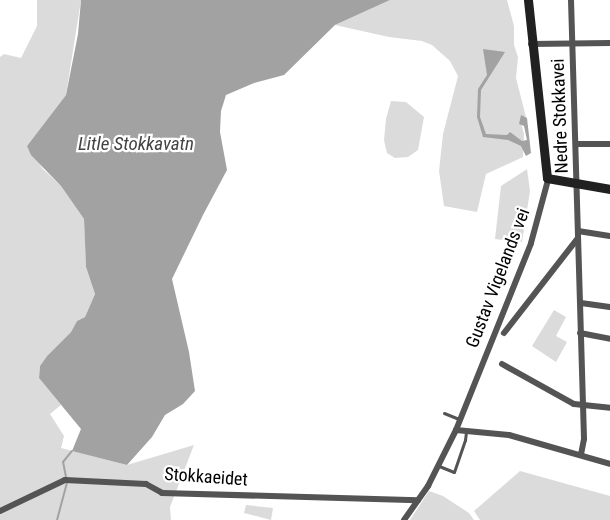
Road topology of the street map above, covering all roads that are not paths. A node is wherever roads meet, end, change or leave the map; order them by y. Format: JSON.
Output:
{"nodes":[{"id":1,"x":528,"y":0,"type":"edge"},
{"id":2,"x":571,"y":0,"type":"edge"},
{"id":3,"x":610,"y":43,"type":"edge"},
{"id":4,"x":531,"y":44,"type":"junction"},
{"id":5,"x":572,"y":44,"type":"junction"},
{"id":6,"x":576,"y":144,"type":"junction"},
{"id":7,"x":610,"y":144,"type":"edge"},
{"id":8,"x":548,"y":180,"type":"junction"},
{"id":9,"x":577,"y":184,"type":"junction"},
{"id":10,"x":610,"y":189,"type":"edge"},
{"id":11,"x":578,"y":235,"type":"junction"},
{"id":12,"x":610,"y":236,"type":"edge"},
{"id":13,"x":580,"y":303,"type":"junction"},
{"id":14,"x":610,"y":307,"type":"edge"},
{"id":15,"x":504,"y":333,"type":"dead end"},
{"id":16,"x":580,"y":333,"type":"junction"},
{"id":17,"x":610,"y":339,"type":"edge"},
{"id":18,"x":502,"y":364,"type":"dead end"},
{"id":19,"x":582,"y":404,"type":"junction"},
{"id":20,"x":610,"y":407,"type":"edge"},
{"id":21,"x":444,"y":413,"type":"dead end"},
{"id":22,"x":460,"y":419,"type":"junction"},
{"id":23,"x":456,"y":430,"type":"junction"},
{"id":24,"x":466,"y":432,"type":"junction"},
{"id":25,"x":581,"y":454,"type":"junction"},
{"id":26,"x":610,"y":464,"type":"edge"},
{"id":27,"x":438,"y":465,"type":"junction"},
{"id":28,"x":418,"y":500,"type":"junction"},
{"id":29,"x":0,"y":511,"type":"edge"},
{"id":30,"x":404,"y":520,"type":"edge"}],
"edges":[{"from":1,"to":4,"type":"main road","name":"Gustav Vigelands vei"},
{"from":2,"to":5,"type":"street","name":"Nedre Stokkavei"},
{"from":3,"to":5,"type":"street"},
{"from":4,"to":5,"type":"street"},
{"from":4,"to":8,"type":"main road","name":"Gustav Vigelands vei"},
{"from":5,"to":6,"type":"street","name":"Nedre Stokkavei"},
{"from":6,"to":7,"type":"street"},
{"from":6,"to":9,"type":"street","name":"Nedre Stokkavei"},
{"from":8,"to":9,"type":"main road"},
{"from":8,"to":22,"type":"street","name":"Gustav Vigelands vei"},
{"from":9,"to":10,"type":"main road"},
{"from":9,"to":11,"type":"street","name":"Nedre Stokkavei"},
{"from":11,"to":12,"type":"street"},
{"from":11,"to":13,"type":"street","name":"Nedre Stokkavei"},
{"from":11,"to":15,"type":"street"},
{"from":13,"to":14,"type":"street"},
{"from":13,"to":16,"type":"street","name":"Nedre Stokkavei"},
{"from":16,"to":17,"type":"street"},
{"from":16,"to":19,"type":"street","name":"Nedre Stokkavei"},
{"from":18,"to":19,"type":"street"},
{"from":19,"to":20,"type":"street"},
{"from":19,"to":25,"type":"street","name":"Nedre Stokkavei"},
{"from":21,"to":22,"type":"lane"},
{"from":22,"to":23,"type":"street","name":"Gustav Vigelands vei"},
{"from":23,"to":24,"type":"street"},
{"from":23,"to":27,"type":"street","name":"Gustav Vigelands vei"},
{"from":24,"to":25,"type":"street"},
{"from":24,"to":27,"type":"lane"},
{"from":25,"to":26,"type":"street"},
{"from":27,"to":28,"type":"street","name":"Gustav Vigelands vei"},
{"from":28,"to":29,"type":"street","name":"Stokkaeidet"},
{"from":28,"to":30,"type":"street","name":"Gustav Vigelands vei"}]}
